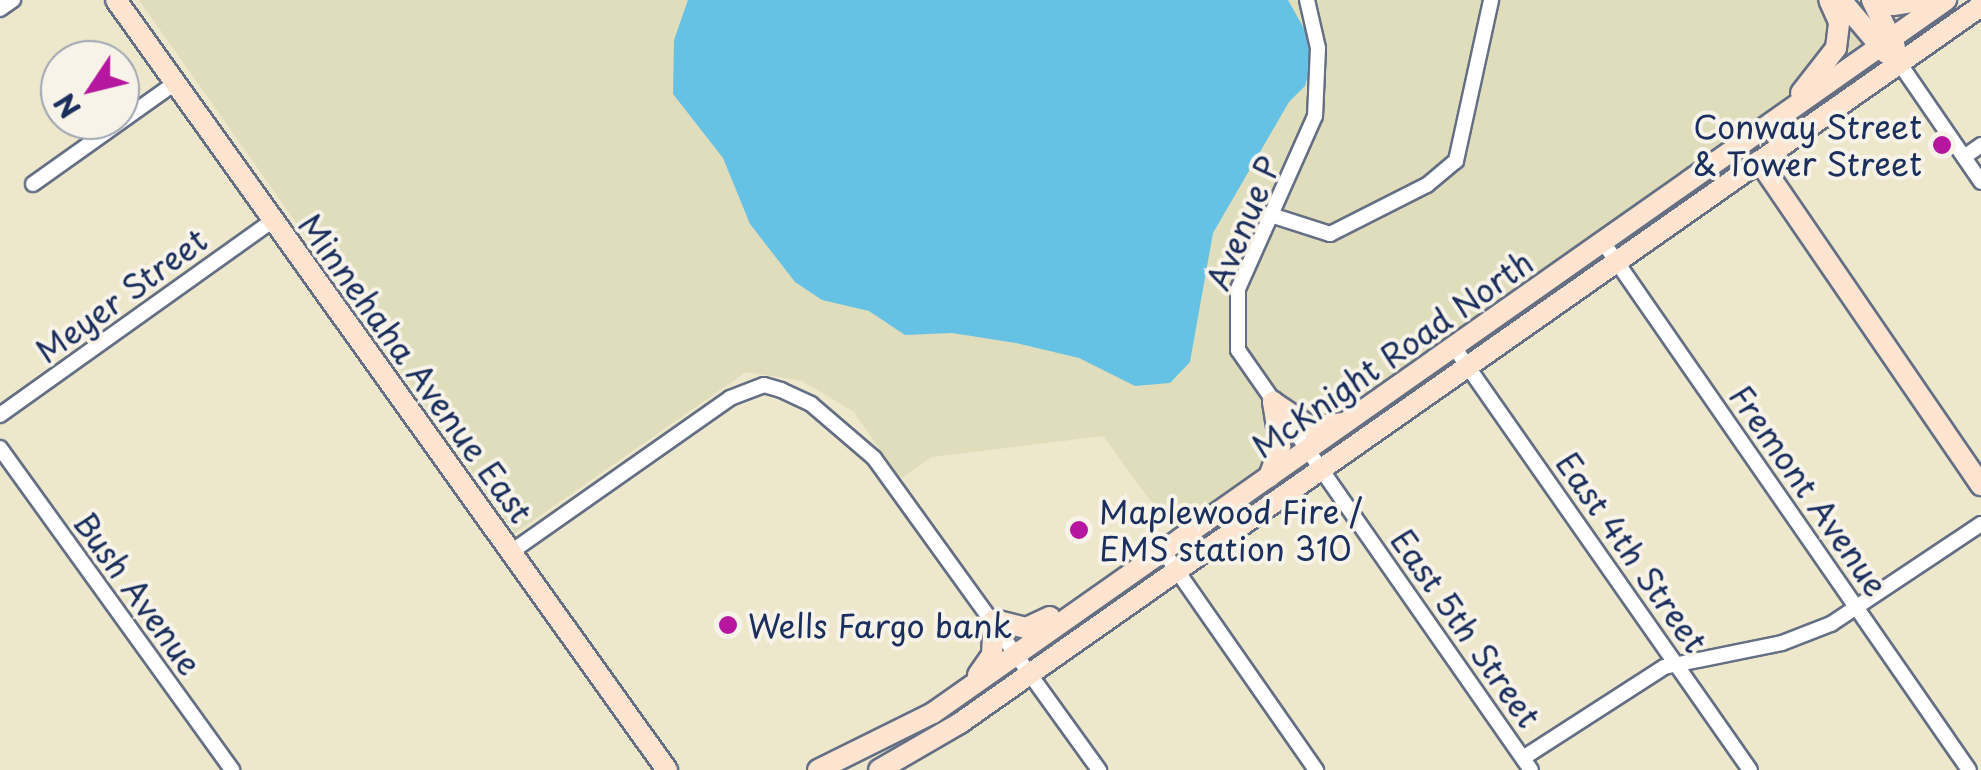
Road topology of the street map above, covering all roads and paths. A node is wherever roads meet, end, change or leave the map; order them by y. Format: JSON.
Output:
{"nodes":[{"id":1,"x":12,"y":0,"type":"edge"},
{"id":2,"x":116,"y":0,"type":"edge"},
{"id":3,"x":1307,"y":0,"type":"edge"},
{"id":4,"x":1491,"y":0,"type":"edge"},
{"id":5,"x":1828,"y":0,"type":"edge"},
{"id":6,"x":1841,"y":0,"type":"edge"},
{"id":7,"x":1872,"y":0,"type":"edge"},
{"id":8,"x":1883,"y":0,"type":"edge"},
{"id":9,"x":1926,"y":0,"type":"edge"},
{"id":10,"x":1946,"y":0,"type":"edge"},
{"id":11,"x":1981,"y":6,"type":"edge"},
{"id":12,"x":0,"y":9,"type":"edge"},
{"id":13,"x":1886,"y":43,"type":"junction"},
{"id":14,"x":1900,"y":64,"type":"junction"},
{"id":15,"x":175,"y":83,"type":"junction"},
{"id":16,"x":1782,"y":116,"type":"junction"},
{"id":17,"x":1981,"y":145,"type":"edge"},
{"id":18,"x":1964,"y":157,"type":"junction"},
{"id":19,"x":1759,"y":161,"type":"junction"},
{"id":20,"x":1981,"y":182,"type":"edge"},
{"id":21,"x":32,"y":184,"type":"dead end"},
{"id":22,"x":1274,"y":216,"type":"junction"},
{"id":23,"x":273,"y":220,"type":"junction"},
{"id":24,"x":1603,"y":242,"type":"junction"},
{"id":25,"x":1617,"y":262,"type":"junction"},
{"id":26,"x":1454,"y":347,"type":"junction"},
{"id":27,"x":1468,"y":366,"type":"junction"},
{"id":28,"x":1274,"y":402,"type":"junction"},
{"id":29,"x":0,"y":415,"type":"edge"},
{"id":30,"x":1353,"y":418,"type":"junction"},
{"id":31,"x":0,"y":448,"type":"edge"},
{"id":32,"x":1308,"y":450,"type":"junction"},
{"id":33,"x":1322,"y":469,"type":"junction"},
{"id":34,"x":1268,"y":478,"type":"junction"},
{"id":35,"x":1981,"y":485,"type":"edge"},
{"id":36,"x":1981,"y":524,"type":"edge"},
{"id":37,"x":497,"y":534,"type":"junction"},
{"id":38,"x":534,"y":536,"type":"junction"},
{"id":39,"x":510,"y":552,"type":"junction"},
{"id":40,"x":1164,"y":552,"type":"junction"},
{"id":41,"x":1178,"y":571,"type":"junction"},
{"id":42,"x":1095,"y":598,"type":"junction"},
{"id":43,"x":1858,"y":609,"type":"junction"},
{"id":44,"x":994,"y":620,"type":"junction"},
{"id":45,"x":1017,"y":652,"type":"junction"},
{"id":46,"x":1676,"y":662,"type":"junction"},
{"id":47,"x":1031,"y":673,"type":"junction"},
{"id":48,"x":968,"y":689,"type":"junction"},
{"id":49,"x":644,"y":738,"type":"junction"},
{"id":50,"x":1527,"y":764,"type":"edge"},
{"id":51,"x":232,"y":770,"type":"edge"},
{"id":52,"x":654,"y":770,"type":"edge"},
{"id":53,"x":667,"y":770,"type":"edge"},
{"id":54,"x":818,"y":770,"type":"edge"},
{"id":55,"x":879,"y":770,"type":"edge"},
{"id":56,"x":1098,"y":770,"type":"edge"},
{"id":57,"x":1316,"y":770,"type":"edge"},
{"id":58,"x":1750,"y":770,"type":"edge"},
{"id":59,"x":1969,"y":770,"type":"edge"}],
"edges":[{"from":1,"to":12,"type":"street"},
{"from":2,"to":15,"type":"main road","name":"Minnehaha Avenue East"},
{"from":3,"to":22,"type":"street","name":"Avenue P"},
{"from":4,"to":22,"type":"street"},
{"from":5,"to":16,"type":"main road"},
{"from":6,"to":13,"type":"main road"},
{"from":7,"to":13,"type":"main road"},
{"from":8,"to":9,"type":"main road"},
{"from":10,"to":13,"type":"main road","name":"McKnight Road North"},
{"from":11,"to":14,"type":"main road","name":"McKnight Road North"},
{"from":13,"to":14,"type":"main road"},
{"from":13,"to":16,"type":"main road","name":"McKnight Road North"},
{"from":14,"to":18,"type":"street"},
{"from":14,"to":19,"type":"main road","name":"McKnight Road North"},
{"from":15,"to":21,"type":"street"},
{"from":15,"to":23,"type":"main road","name":"Minnehaha Avenue East"},
{"from":16,"to":24,"type":"main road","name":"McKnight Road North"},
{"from":17,"to":18,"type":"street"},
{"from":18,"to":20,"type":"street"},
{"from":19,"to":25,"type":"main road","name":"McKnight Road North"},
{"from":19,"to":35,"type":"main road"},
{"from":22,"to":28,"type":"street","name":"Avenue P"},
{"from":23,"to":29,"type":"street","name":"Meyer Street"},
{"from":23,"to":37,"type":"main road","name":"Minnehaha Avenue East"},
{"from":24,"to":25,"type":"street","name":"Fremont Avenue"},
{"from":24,"to":26,"type":"main road","name":"McKnight Road North"},
{"from":25,"to":27,"type":"main road","name":"McKnight Road North"},
{"from":25,"to":43,"type":"street","name":"Fremont Avenue"},
{"from":26,"to":27,"type":"street","name":"East 4th Street"},
{"from":26,"to":30,"type":"main road","name":"McKnight Road North"},
{"from":27,"to":33,"type":"main road","name":"McKnight Road North"},
{"from":27,"to":46,"type":"street","name":"East 4th Street"},
{"from":28,"to":30,"type":"main road"},
{"from":28,"to":32,"type":"street","name":"Avenue P"},
{"from":28,"to":34,"type":"main road"},
{"from":30,"to":32,"type":"main road","name":"McKnight Road North"},
{"from":31,"to":51,"type":"street","name":"Bush Avenue"},
{"from":32,"to":33,"type":"street","name":"East 5th Street"},
{"from":32,"to":34,"type":"main road","name":"McKnight Road North"},
{"from":33,"to":41,"type":"main road","name":"McKnight Road North"},
{"from":33,"to":50,"type":"street","name":"East 5th Street"},
{"from":34,"to":40,"type":"main road","name":"McKnight Road North"},
{"from":36,"to":43,"type":"street"},
{"from":37,"to":38,"type":"street"},
{"from":37,"to":39,"type":"main road","name":"Minnehaha Avenue East"},
{"from":38,"to":39,"type":"street"},
{"from":38,"to":44,"type":"street"},
{"from":39,"to":49,"type":"main road","name":"Minnehaha Avenue East"},
{"from":40,"to":41,"type":"street"},
{"from":40,"to":42,"type":"main road","name":"McKnight Road North"},
{"from":41,"to":47,"type":"main road","name":"McKnight Road North"},
{"from":41,"to":57,"type":"street"},
{"from":42,"to":44,"type":"main road"},
{"from":42,"to":45,"type":"main road","name":"McKnight Road North"},
{"from":43,"to":46,"type":"street"},
{"from":43,"to":59,"type":"street","name":"Fremont Avenue"},
{"from":44,"to":45,"type":"street"},
{"from":44,"to":48,"type":"main road"},
{"from":45,"to":47,"type":"street"},
{"from":45,"to":48,"type":"main road","name":"McKnight Road North"},
{"from":46,"to":50,"type":"street"},
{"from":46,"to":58,"type":"street","name":"East 4th Street"},
{"from":47,"to":55,"type":"main road","name":"McKnight Road North"},
{"from":47,"to":56,"type":"street"},
{"from":48,"to":54,"type":"main road","name":"McKnight Road North"},
{"from":49,"to":52,"type":"main road"},
{"from":49,"to":53,"type":"main road","name":"Minnehaha Avenue East"}]}
